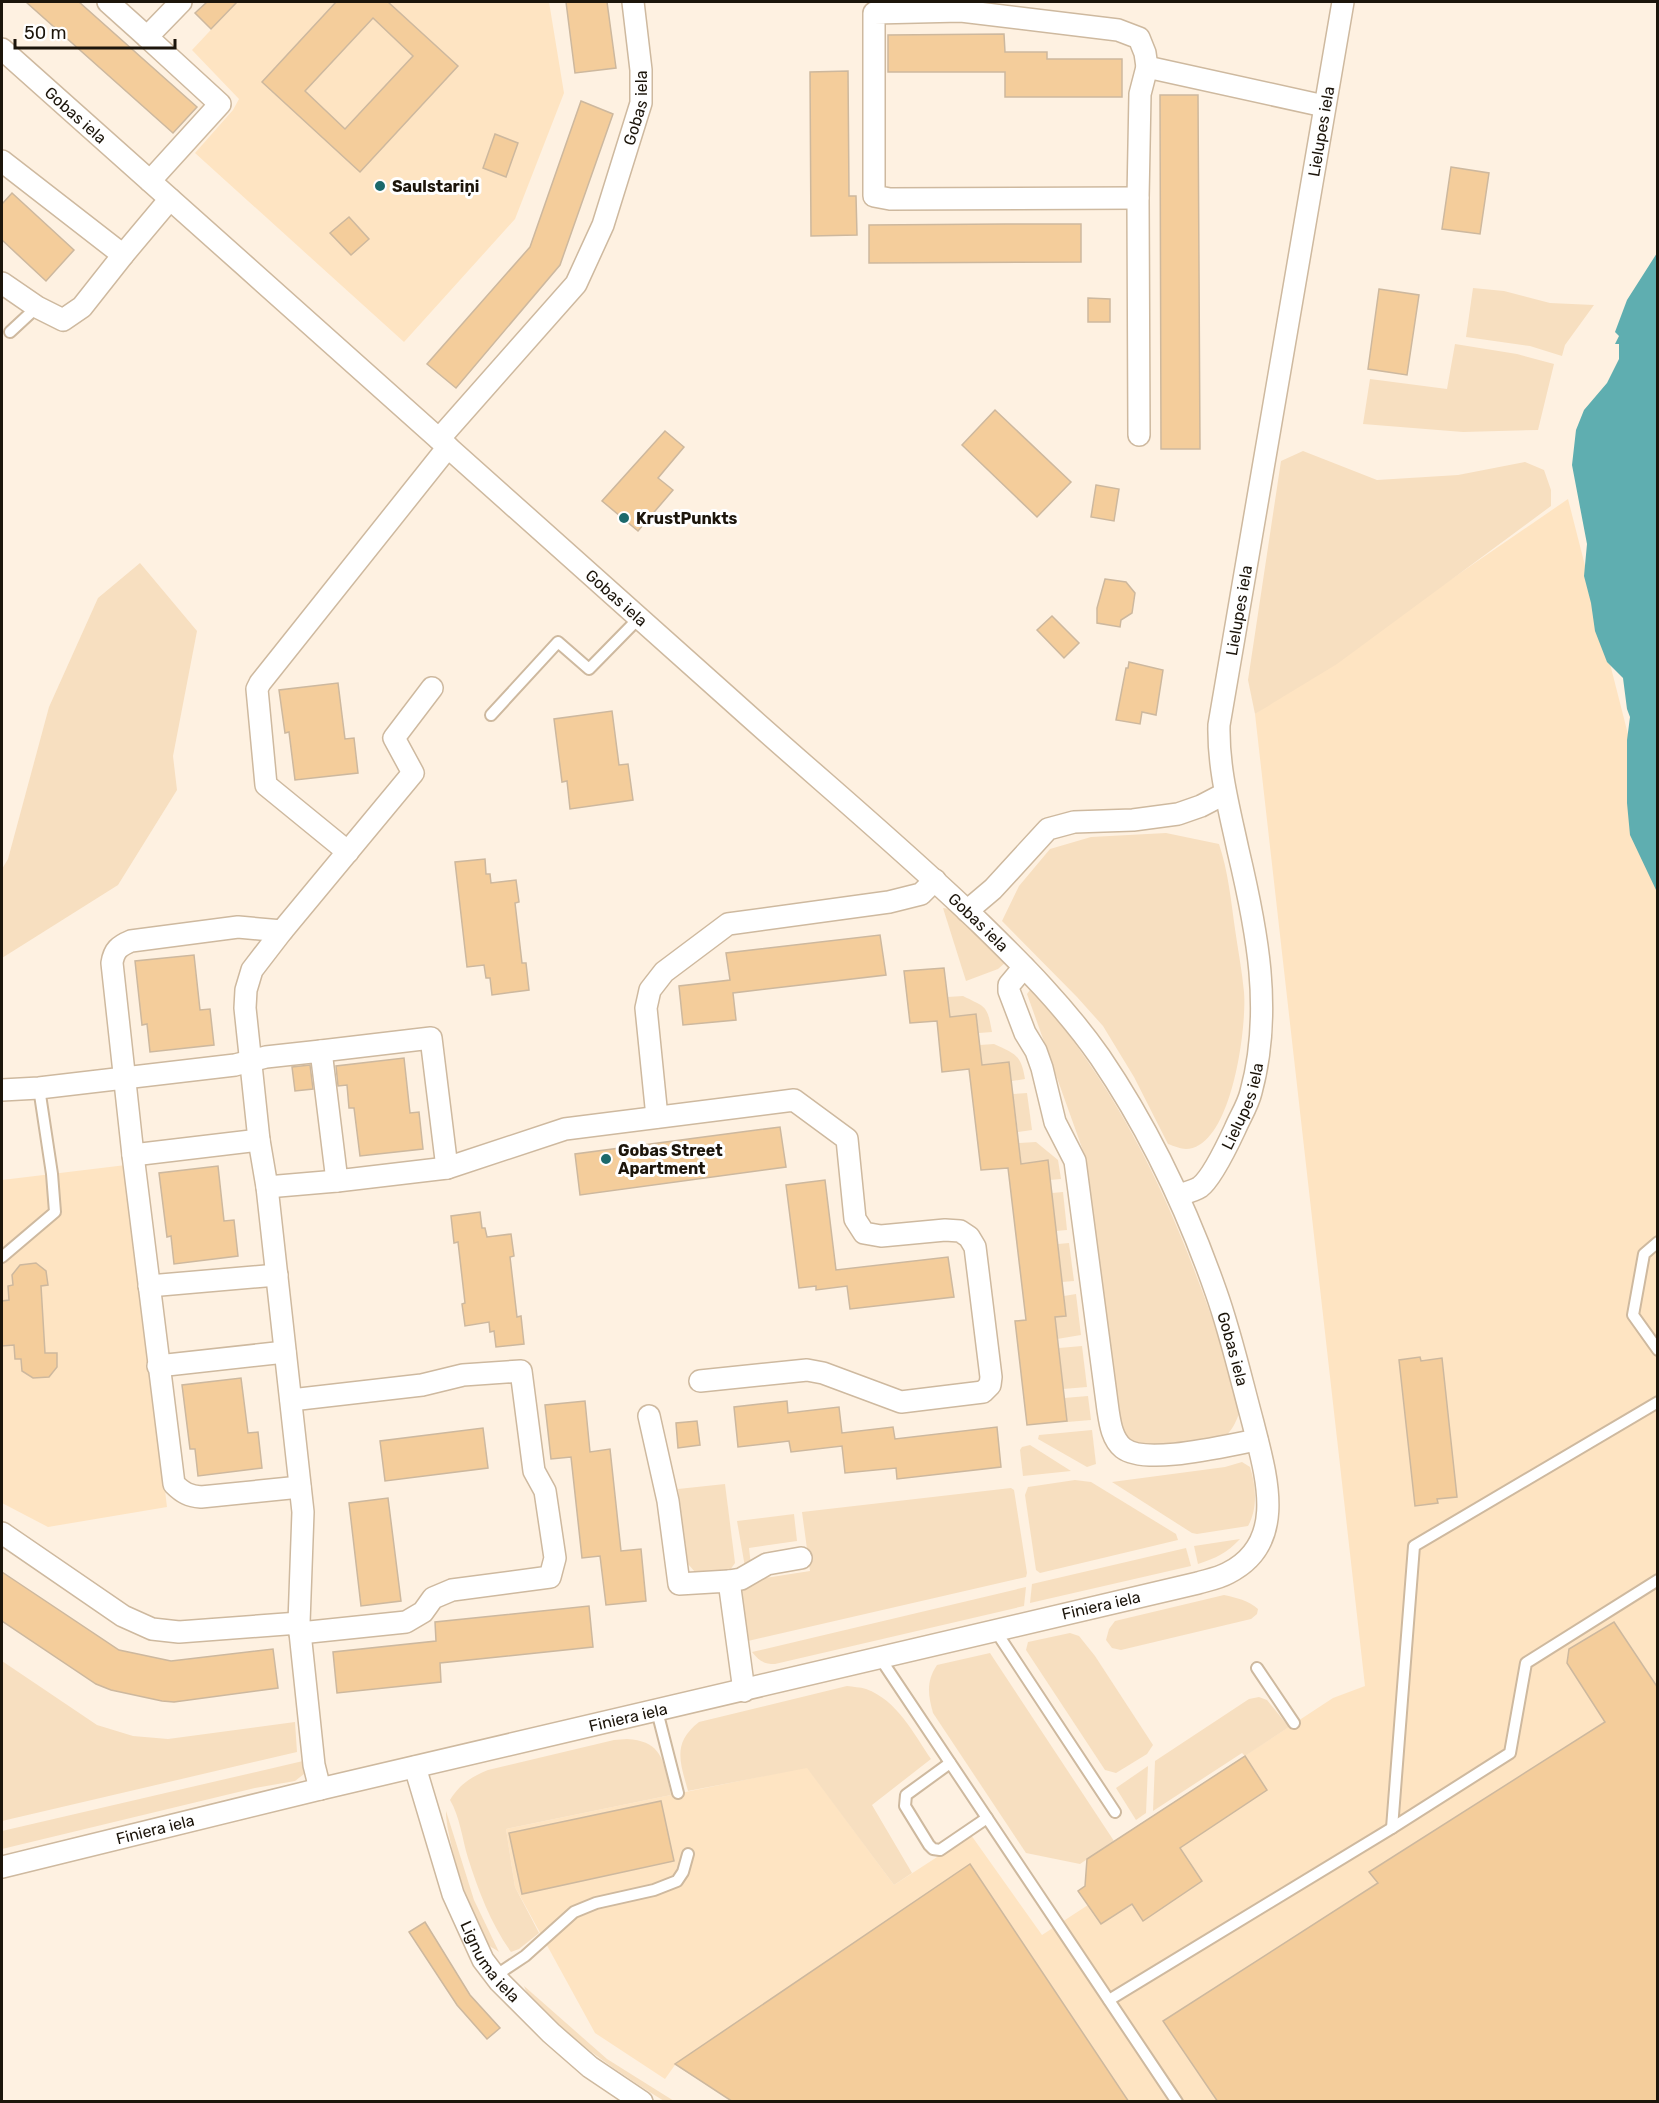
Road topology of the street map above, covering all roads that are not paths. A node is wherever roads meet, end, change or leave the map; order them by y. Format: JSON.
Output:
{"nodes":[{"id":1,"x":108,"y":2,"type":"edge"},
{"id":2,"x":181,"y":2,"type":"edge"},
{"id":3,"x":633,"y":2,"type":"edge"},
{"id":4,"x":1343,"y":2,"type":"edge"},
{"id":5,"x":147,"y":37,"type":"junction"},
{"id":6,"x":2,"y":49,"type":"edge"},
{"id":7,"x":1147,"y":67,"type":"junction"},
{"id":8,"x":1324,"y":106,"type":"junction"},
{"id":9,"x":2,"y":161,"type":"edge"},
{"id":10,"x":150,"y":181,"type":"junction"},
{"id":11,"x":1138,"y":198,"type":"junction"},
{"id":12,"x":170,"y":199,"type":"junction"},
{"id":13,"x":123,"y":255,"type":"junction"},
{"id":14,"x":2,"y":283,"type":"edge"},
{"id":15,"x":37,"y":307,"type":"junction"},
{"id":16,"x":10,"y":332,"type":"dead end"},
{"id":17,"x":1139,"y":435,"type":"dead end"},
{"id":18,"x":443,"y":443,"type":"junction"},
{"id":19,"x":639,"y":618,"type":"junction"},
{"id":20,"x":432,"y":688,"type":"dead end"},
{"id":21,"x":491,"y":716,"type":"dead end"},
{"id":22,"x":1224,"y":794,"type":"junction"},
{"id":23,"x":348,"y":852,"type":"junction"},
{"id":24,"x":935,"y":880,"type":"junction"},
{"id":25,"x":967,"y":911,"type":"junction"},
{"id":26,"x":282,"y":931,"type":"junction"},
{"id":27,"x":1024,"y":967,"type":"junction"},
{"id":28,"x":321,"y":1051,"type":"junction"},
{"id":29,"x":250,"y":1060,"type":"junction"},
{"id":30,"x":124,"y":1077,"type":"junction"},
{"id":31,"x":39,"y":1088,"type":"junction"},
{"id":32,"x":2,"y":1090,"type":"edge"},
{"id":33,"x":657,"y":1117,"type":"junction"},
{"id":34,"x":259,"y":1140,"type":"junction"},
{"id":35,"x":133,"y":1155,"type":"junction"},
{"id":36,"x":447,"y":1168,"type":"junction"},
{"id":37,"x":336,"y":1181,"type":"junction"},
{"id":38,"x":267,"y":1187,"type":"junction"},
{"id":39,"x":1179,"y":1195,"type":"junction"},
{"id":40,"x":1658,"y":1242,"type":"edge"},
{"id":41,"x":2,"y":1257,"type":"edge"},
{"id":42,"x":277,"y":1275,"type":"junction"},
{"id":43,"x":149,"y":1286,"type":"junction"},
{"id":44,"x":1658,"y":1350,"type":"edge"},
{"id":45,"x":285,"y":1352,"type":"junction"},
{"id":46,"x":158,"y":1366,"type":"junction"},
{"id":47,"x":700,"y":1381,"type":"dead end"},
{"id":48,"x":291,"y":1400,"type":"junction"},
{"id":49,"x":1658,"y":1402,"type":"edge"},
{"id":50,"x":649,"y":1416,"type":"dead end"},
{"id":51,"x":1257,"y":1440,"type":"junction"},
{"id":52,"x":300,"y":1487,"type":"junction"},
{"id":53,"x":2,"y":1533,"type":"edge"},
{"id":54,"x":801,"y":1558,"type":"dead end"},
{"id":55,"x":1250,"y":1559,"type":"joint"},
{"id":56,"x":1658,"y":1580,"type":"edge"},
{"id":57,"x":729,"y":1581,"type":"junction"},
{"id":58,"x":299,"y":1628,"type":"junction"},
{"id":59,"x":995,"y":1630,"type":"junction"},
{"id":60,"x":880,"y":1658,"type":"junction"},
{"id":61,"x":1257,"y":1668,"type":"dead end"},
{"id":62,"x":744,"y":1691,"type":"junction"},
{"id":63,"x":657,"y":1711,"type":"junction"},
{"id":64,"x":1294,"y":1723,"type":"dead end"},
{"id":65,"x":950,"y":1763,"type":"junction"},
{"id":66,"x":415,"y":1767,"type":"junction"},
{"id":67,"x":320,"y":1789,"type":"junction"},
{"id":68,"x":678,"y":1793,"type":"dead end"},
{"id":69,"x":1115,"y":1812,"type":"dead end"},
{"id":70,"x":987,"y":1818,"type":"junction"},
{"id":71,"x":1392,"y":1828,"type":"junction"},
{"id":72,"x":688,"y":1854,"type":"dead end"},
{"id":73,"x":2,"y":1867,"type":"edge"},
{"id":74,"x":495,"y":1976,"type":"junction"},
{"id":75,"x":1109,"y":2000,"type":"junction"},
{"id":76,"x":642,"y":2102,"type":"edge"},
{"id":77,"x":1177,"y":2102,"type":"edge"}],
"edges":[{"from":1,"to":5,"type":"street"},
{"from":2,"to":5,"type":"street"},
{"from":3,"to":18,"type":"street","name":"Gobas iela"},
{"from":4,"to":8,"type":"street","name":"Lielupes iela"},
{"from":5,"to":10,"type":"street"},
{"from":6,"to":10,"type":"street","name":"Gobas iela"},
{"from":7,"to":8,"type":"street"},
{"from":7,"to":11,"type":"street"},
{"from":7,"to":11,"type":"street"},
{"from":8,"to":22,"type":"street","name":"Lielupes iela"},
{"from":9,"to":13,"type":"street"},
{"from":10,"to":12,"type":"street","name":"Gobas iela"},
{"from":11,"to":17,"type":"street"},
{"from":12,"to":13,"type":"street"},
{"from":12,"to":18,"type":"street","name":"Gobas iela"},
{"from":13,"to":15,"type":"street"},
{"from":14,"to":15,"type":"street"},
{"from":15,"to":16,"type":"lane"},
{"from":18,"to":19,"type":"street","name":"Gobas iela"},
{"from":18,"to":23,"type":"street"},
{"from":19,"to":21,"type":"lane"},
{"from":19,"to":24,"type":"street","name":"Gobas iela"},
{"from":20,"to":23,"type":"street"},
{"from":22,"to":25,"type":"street"},
{"from":22,"to":39,"type":"street","name":"Lielupes iela"},
{"from":23,"to":26,"type":"street"},
{"from":24,"to":25,"type":"street","name":"Gobas iela"},
{"from":24,"to":33,"type":"street"},
{"from":25,"to":27,"type":"street","name":"Gobas iela"},
{"from":26,"to":29,"type":"street"},
{"from":26,"to":30,"type":"street"},
{"from":27,"to":39,"type":"street","name":"Gobas iela"},
{"from":27,"to":51,"type":"street"},
{"from":28,"to":29,"type":"street"},
{"from":28,"to":36,"type":"street"},
{"from":28,"to":37,"type":"street"},
{"from":29,"to":30,"type":"street"},
{"from":29,"to":34,"type":"street"},
{"from":30,"to":31,"type":"street"},
{"from":30,"to":35,"type":"street"},
{"from":31,"to":32,"type":"street"},
{"from":31,"to":41,"type":"lane"},
{"from":33,"to":36,"type":"street"},
{"from":33,"to":47,"type":"street"},
{"from":34,"to":35,"type":"street"},
{"from":34,"to":38,"type":"street"},
{"from":35,"to":43,"type":"street"},
{"from":36,"to":37,"type":"street"},
{"from":37,"to":38,"type":"street"},
{"from":38,"to":42,"type":"street"},
{"from":39,"to":51,"type":"street","name":"Gobas iela"},
{"from":40,"to":44,"type":"lane"},
{"from":42,"to":43,"type":"street"},
{"from":42,"to":45,"type":"street"},
{"from":43,"to":46,"type":"street"},
{"from":45,"to":46,"type":"street"},
{"from":45,"to":48,"type":"street"},
{"from":46,"to":52,"type":"street"},
{"from":48,"to":52,"type":"street"},
{"from":48,"to":58,"type":"street"},
{"from":49,"to":71,"type":"lane"},
{"from":50,"to":57,"type":"street"},
{"from":51,"to":55,"type":"street","name":"Gobas iela"},
{"from":52,"to":58,"type":"street"},
{"from":53,"to":58,"type":"street"},
{"from":54,"to":57,"type":"street"},
{"from":55,"to":59,"type":"street","name":"Finiera iela"},
{"from":56,"to":71,"type":"lane"},
{"from":57,"to":62,"type":"street"},
{"from":58,"to":67,"type":"street"},
{"from":59,"to":60,"type":"street","name":"Finiera iela"},
{"from":59,"to":69,"type":"lane"},
{"from":60,"to":62,"type":"street","name":"Finiera iela"},
{"from":60,"to":65,"type":"lane"},
{"from":61,"to":64,"type":"lane"},
{"from":62,"to":63,"type":"street","name":"Finiera iela"},
{"from":63,"to":66,"type":"street","name":"Finiera iela"},
{"from":63,"to":68,"type":"lane"},
{"from":65,"to":70,"type":"lane"},
{"from":65,"to":70,"type":"lane"},
{"from":66,"to":67,"type":"street","name":"Finiera iela"},
{"from":66,"to":74,"type":"street","name":"Lignuma iela"},
{"from":67,"to":73,"type":"street","name":"Finiera iela"},
{"from":70,"to":75,"type":"lane"},
{"from":71,"to":75,"type":"lane"},
{"from":72,"to":74,"type":"lane"},
{"from":74,"to":76,"type":"street","name":"Lignuma iela"},
{"from":75,"to":77,"type":"lane"}]}
